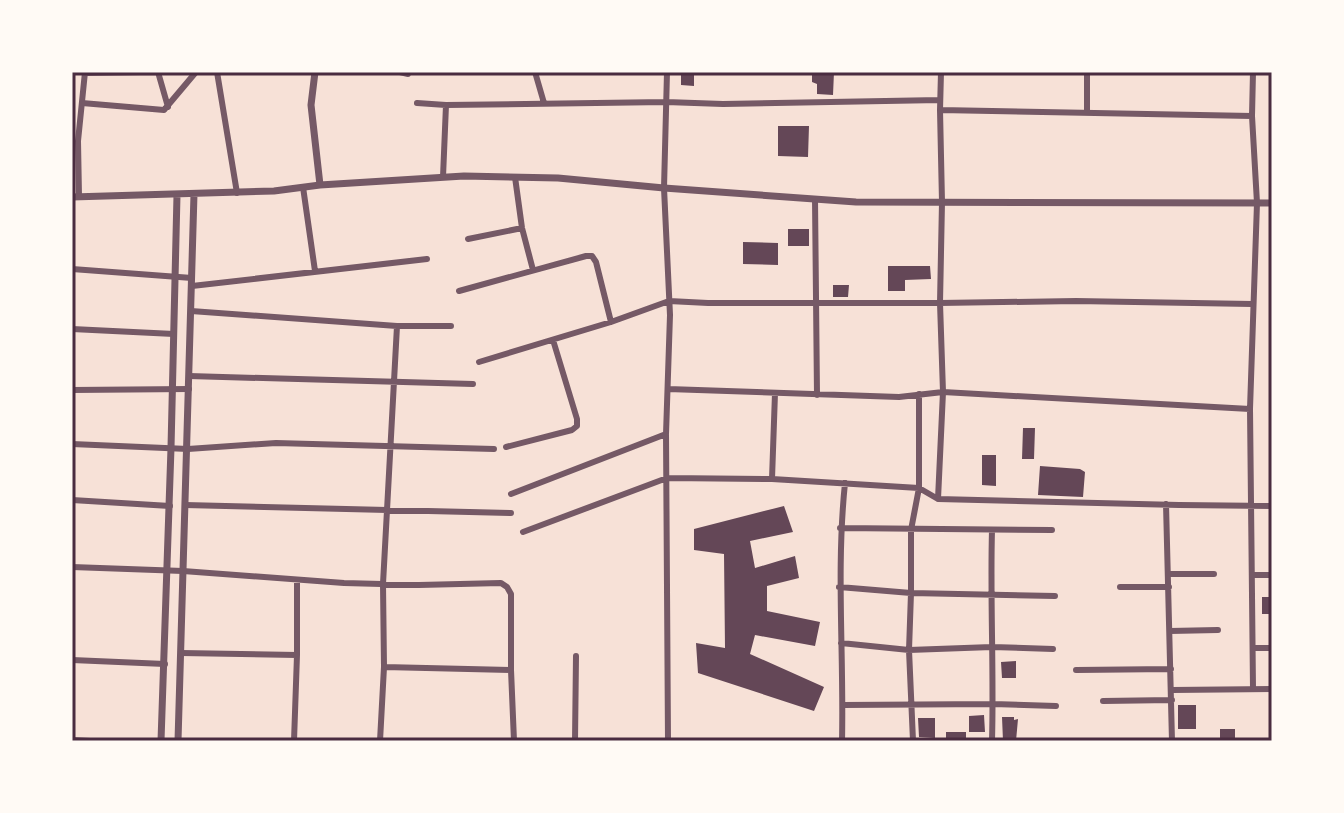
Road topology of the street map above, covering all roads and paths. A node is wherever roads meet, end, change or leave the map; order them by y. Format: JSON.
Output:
{"nodes":[{"id":1,"x":85,"y":72,"type":"edge"},
{"id":2,"x":158,"y":72,"type":"edge"},
{"id":3,"x":196,"y":72,"type":"edge"},
{"id":4,"x":217,"y":72,"type":"edge"},
{"id":5,"x":315,"y":72,"type":"edge"},
{"id":6,"x":535,"y":72,"type":"edge"},
{"id":7,"x":667,"y":72,"type":"edge"},
{"id":8,"x":941,"y":72,"type":"edge"},
{"id":9,"x":1087,"y":72,"type":"edge"},
{"id":10,"x":1253,"y":72,"type":"edge"},
{"id":11,"x":940,"y":100,"type":"junction"},
{"id":12,"x":666,"y":102,"type":"junction"},
{"id":13,"x":82,"y":103,"type":"junction"},
{"id":14,"x":417,"y":103,"type":"dead end"},
{"id":15,"x":544,"y":103,"type":"junction"},
{"id":16,"x":446,"y":105,"type":"junction"},
{"id":17,"x":168,"y":107,"type":"junction"},
{"id":18,"x":940,"y":110,"type":"junction"},
{"id":19,"x":1087,"y":112,"type":"junction"},
{"id":20,"x":1252,"y":116,"type":"junction"},
{"id":21,"x":75,"y":140,"type":"edge"},
{"id":22,"x":443,"y":177,"type":"junction"},
{"id":23,"x":515,"y":177,"type":"junction"},
{"id":24,"x":320,"y":185,"type":"junction"},
{"id":25,"x":303,"y":187,"type":"junction"},
{"id":26,"x":664,"y":188,"type":"junction"},
{"id":27,"x":237,"y":193,"type":"junction"},
{"id":28,"x":194,"y":194,"type":"junction"},
{"id":29,"x":177,"y":195,"type":"junction"},
{"id":30,"x":75,"y":196,"type":"edge"},
{"id":31,"x":815,"y":199,"type":"junction"},
{"id":32,"x":942,"y":202,"type":"junction"},
{"id":33,"x":1257,"y":203,"type":"junction"},
{"id":34,"x":1272,"y":203,"type":"edge"},
{"id":35,"x":522,"y":228,"type":"junction"},
{"id":36,"x":468,"y":239,"type":"dead end"},
{"id":37,"x":427,"y":259,"type":"dead end"},
{"id":38,"x":72,"y":269,"type":"edge"},
{"id":39,"x":533,"y":270,"type":"junction"},
{"id":40,"x":315,"y":271,"type":"junction"},
{"id":41,"x":175,"y":277,"type":"junction"},
{"id":42,"x":192,"y":282,"type":"junction"},
{"id":43,"x":459,"y":291,"type":"dead end"},
{"id":44,"x":669,"y":301,"type":"junction"},
{"id":45,"x":816,"y":303,"type":"junction"},
{"id":46,"x":940,"y":303,"type":"junction"},
{"id":47,"x":1252,"y":304,"type":"junction"},
{"id":48,"x":191,"y":311,"type":"junction"},
{"id":49,"x":611,"y":322,"type":"junction"},
{"id":50,"x":397,"y":326,"type":"junction"},
{"id":51,"x":451,"y":326,"type":"dead end"},
{"id":52,"x":72,"y":329,"type":"edge"},
{"id":53,"x":174,"y":334,"type":"junction"},
{"id":54,"x":553,"y":340,"type":"junction"},
{"id":55,"x":479,"y":362,"type":"dead end"},
{"id":56,"x":189,"y":376,"type":"junction"},
{"id":57,"x":395,"y":381,"type":"junction"},
{"id":58,"x":473,"y":384,"type":"dead end"},
{"id":59,"x":173,"y":389,"type":"junction"},
{"id":60,"x":189,"y":389,"type":"junction"},
{"id":61,"x":668,"y":389,"type":"junction"},
{"id":62,"x":72,"y":390,"type":"edge"},
{"id":63,"x":943,"y":392,"type":"junction"},
{"id":64,"x":775,"y":393,"type":"junction"},
{"id":65,"x":919,"y":394,"type":"junction"},
{"id":66,"x":817,"y":395,"type":"junction"},
{"id":67,"x":1250,"y":409,"type":"junction"},
{"id":68,"x":666,"y":434,"type":"junction"},
{"id":69,"x":72,"y":444,"type":"edge"},
{"id":70,"x":391,"y":447,"type":"junction"},
{"id":71,"x":506,"y":447,"type":"dead end"},
{"id":72,"x":171,"y":448,"type":"junction"},
{"id":73,"x":188,"y":449,"type":"junction"},
{"id":74,"x":494,"y":449,"type":"dead end"},
{"id":75,"x":667,"y":478,"type":"junction"},
{"id":76,"x":772,"y":479,"type":"junction"},
{"id":77,"x":845,"y":483,"type":"junction"},
{"id":78,"x":919,"y":488,"type":"junction"},
{"id":79,"x":511,"y":494,"type":"dead end"},
{"id":80,"x":938,"y":499,"type":"junction"},
{"id":81,"x":72,"y":500,"type":"edge"},
{"id":82,"x":1166,"y":504,"type":"junction"},
{"id":83,"x":185,"y":505,"type":"junction"},
{"id":84,"x":1252,"y":505,"type":"junction"},
{"id":85,"x":170,"y":506,"type":"junction"},
{"id":86,"x":1272,"y":506,"type":"edge"},
{"id":87,"x":387,"y":509,"type":"junction"},
{"id":88,"x":511,"y":513,"type":"dead end"},
{"id":89,"x":840,"y":528,"type":"junction"},
{"id":90,"x":911,"y":530,"type":"junction"},
{"id":91,"x":992,"y":530,"type":"junction"},
{"id":92,"x":1052,"y":530,"type":"dead end"},
{"id":93,"x":523,"y":532,"type":"dead end"},
{"id":94,"x":72,"y":567,"type":"edge"},
{"id":95,"x":167,"y":571,"type":"junction"},
{"id":96,"x":183,"y":571,"type":"junction"},
{"id":97,"x":1168,"y":574,"type":"junction"},
{"id":98,"x":1214,"y":574,"type":"dead end"},
{"id":99,"x":1252,"y":575,"type":"junction"},
{"id":100,"x":1272,"y":575,"type":"edge"},
{"id":101,"x":297,"y":580,"type":"junction"},
{"id":102,"x":383,"y":584,"type":"junction"},
{"id":103,"x":839,"y":587,"type":"junction"},
{"id":104,"x":1120,"y":587,"type":"dead end"},
{"id":105,"x":1169,"y":587,"type":"junction"},
{"id":106,"x":911,"y":593,"type":"junction"},
{"id":107,"x":990,"y":594,"type":"junction"},
{"id":108,"x":1055,"y":596,"type":"dead end"},
{"id":109,"x":1218,"y":630,"type":"dead end"},
{"id":110,"x":1170,"y":631,"type":"junction"},
{"id":111,"x":841,"y":643,"type":"junction"},
{"id":112,"x":992,"y":647,"type":"junction"},
{"id":113,"x":1253,"y":648,"type":"junction"},
{"id":114,"x":1272,"y":648,"type":"edge"},
{"id":115,"x":1053,"y":649,"type":"dead end"},
{"id":116,"x":909,"y":650,"type":"junction"},
{"id":117,"x":181,"y":653,"type":"junction"},
{"id":118,"x":297,"y":655,"type":"junction"},
{"id":119,"x":576,"y":656,"type":"dead end"},
{"id":120,"x":72,"y":660,"type":"edge"},
{"id":121,"x":165,"y":664,"type":"junction"},
{"id":122,"x":384,"y":667,"type":"junction"},
{"id":123,"x":1171,"y":669,"type":"junction"},
{"id":124,"x":511,"y":670,"type":"junction"},
{"id":125,"x":1076,"y":670,"type":"dead end"},
{"id":126,"x":1253,"y":688,"type":"junction"},
{"id":127,"x":1272,"y":689,"type":"edge"},
{"id":128,"x":1172,"y":690,"type":"junction"},
{"id":129,"x":1172,"y":700,"type":"junction"},
{"id":130,"x":1103,"y":701,"type":"dead end"},
{"id":131,"x":912,"y":704,"type":"junction"},
{"id":132,"x":993,"y":704,"type":"junction"},
{"id":133,"x":843,"y":705,"type":"junction"},
{"id":134,"x":1056,"y":706,"type":"dead end"},
{"id":135,"x":72,"y":740,"type":"edge"},
{"id":136,"x":90,"y":741,"type":"edge"},
{"id":137,"x":161,"y":741,"type":"edge"},
{"id":138,"x":178,"y":741,"type":"edge"},
{"id":139,"x":294,"y":741,"type":"edge"},
{"id":140,"x":380,"y":741,"type":"edge"},
{"id":141,"x":514,"y":741,"type":"edge"},
{"id":142,"x":575,"y":741,"type":"edge"},
{"id":143,"x":668,"y":741,"type":"edge"},
{"id":144,"x":842,"y":741,"type":"edge"},
{"id":145,"x":913,"y":741,"type":"edge"},
{"id":146,"x":992,"y":741,"type":"edge"},
{"id":147,"x":1172,"y":741,"type":"edge"}],
"edges":[{"from":1,"to":2,"type":"street"},
{"from":1,"to":13,"type":"street"},
{"from":2,"to":17,"type":"street"},
{"from":3,"to":17,"type":"street"},
{"from":4,"to":27,"type":"street"},
{"from":5,"to":24,"type":"street"},
{"from":6,"to":15,"type":"street"},
{"from":7,"to":12,"type":"street"},
{"from":8,"to":11,"type":"street"},
{"from":9,"to":19,"type":"street"},
{"from":10,"to":20,"type":"street"},
{"from":11,"to":12,"type":"street"},
{"from":11,"to":18,"type":"street"},
{"from":12,"to":15,"type":"street"},
{"from":12,"to":26,"type":"street"},
{"from":13,"to":17,"type":"street"},
{"from":13,"to":21,"type":"street"},
{"from":14,"to":16,"type":"street"},
{"from":15,"to":16,"type":"street"},
{"from":16,"to":22,"type":"street"},
{"from":18,"to":19,"type":"street"},
{"from":18,"to":32,"type":"street"},
{"from":19,"to":20,"type":"street"},
{"from":20,"to":33,"type":"street"},
{"from":21,"to":30,"type":"street"},
{"from":22,"to":23,"type":"street"},
{"from":22,"to":24,"type":"street"},
{"from":23,"to":26,"type":"street"},
{"from":23,"to":35,"type":"street"},
{"from":24,"to":25,"type":"street"},
{"from":25,"to":27,"type":"street"},
{"from":25,"to":40,"type":"street"},
{"from":26,"to":31,"type":"street"},
{"from":26,"to":44,"type":"street"},
{"from":27,"to":28,"type":"street"},
{"from":28,"to":29,"type":"street"},
{"from":28,"to":42,"type":"street"},
{"from":29,"to":30,"type":"street"},
{"from":29,"to":41,"type":"street"},
{"from":31,"to":32,"type":"street"},
{"from":31,"to":45,"type":"street"},
{"from":32,"to":33,"type":"street"},
{"from":32,"to":46,"type":"street"},
{"from":33,"to":34,"type":"street"},
{"from":33,"to":47,"type":"street"},
{"from":35,"to":36,"type":"street"},
{"from":35,"to":39,"type":"street"},
{"from":37,"to":40,"type":"street"},
{"from":38,"to":41,"type":"street"},
{"from":39,"to":43,"type":"street"},
{"from":39,"to":49,"type":"street"},
{"from":40,"to":42,"type":"street"},
{"from":41,"to":42,"type":"street"},
{"from":41,"to":53,"type":"street"},
{"from":42,"to":48,"type":"street"},
{"from":44,"to":45,"type":"street"},
{"from":44,"to":49,"type":"street"},
{"from":44,"to":61,"type":"street"},
{"from":45,"to":46,"type":"street"},
{"from":45,"to":66,"type":"street"},
{"from":46,"to":47,"type":"street"},
{"from":46,"to":63,"type":"street"},
{"from":47,"to":67,"type":"street"},
{"from":48,"to":50,"type":"street"},
{"from":48,"to":56,"type":"street"},
{"from":49,"to":54,"type":"street"},
{"from":50,"to":51,"type":"street"},
{"from":50,"to":57,"type":"street"},
{"from":52,"to":53,"type":"street"},
{"from":53,"to":59,"type":"street"},
{"from":54,"to":55,"type":"street"},
{"from":54,"to":71,"type":"street"},
{"from":56,"to":57,"type":"street"},
{"from":56,"to":60,"type":"street"},
{"from":57,"to":58,"type":"street"},
{"from":57,"to":70,"type":"street"},
{"from":59,"to":60,"type":"street"},
{"from":59,"to":62,"type":"street"},
{"from":59,"to":72,"type":"street"},
{"from":60,"to":73,"type":"street"},
{"from":61,"to":64,"type":"street"},
{"from":61,"to":68,"type":"street"},
{"from":63,"to":65,"type":"street"},
{"from":63,"to":67,"type":"street"},
{"from":63,"to":80,"type":"street"},
{"from":64,"to":66,"type":"street"},
{"from":64,"to":76,"type":"street"},
{"from":65,"to":66,"type":"street"},
{"from":65,"to":78,"type":"street"},
{"from":67,"to":84,"type":"street"},
{"from":68,"to":75,"type":"street"},
{"from":68,"to":79,"type":"street"},
{"from":69,"to":72,"type":"street"},
{"from":70,"to":73,"type":"street"},
{"from":70,"to":74,"type":"street"},
{"from":70,"to":87,"type":"street"},
{"from":72,"to":73,"type":"street"},
{"from":72,"to":85,"type":"street"},
{"from":73,"to":83,"type":"street"},
{"from":75,"to":76,"type":"street"},
{"from":75,"to":93,"type":"street"},
{"from":75,"to":143,"type":"street"},
{"from":76,"to":77,"type":"street"},
{"from":77,"to":78,"type":"street"},
{"from":77,"to":89,"type":"street"},
{"from":78,"to":80,"type":"street"},
{"from":78,"to":90,"type":"street"},
{"from":80,"to":82,"type":"street"},
{"from":81,"to":85,"type":"street"},
{"from":82,"to":84,"type":"street"},
{"from":82,"to":97,"type":"street"},
{"from":83,"to":87,"type":"street"},
{"from":83,"to":96,"type":"street"},
{"from":84,"to":86,"type":"street"},
{"from":84,"to":99,"type":"street"},
{"from":85,"to":95,"type":"street"},
{"from":87,"to":88,"type":"street"},
{"from":87,"to":102,"type":"street"},
{"from":89,"to":90,"type":"street"},
{"from":89,"to":103,"type":"street"},
{"from":90,"to":91,"type":"street"},
{"from":90,"to":106,"type":"street"},
{"from":91,"to":92,"type":"street"},
{"from":91,"to":107,"type":"street"},
{"from":94,"to":95,"type":"street"},
{"from":95,"to":96,"type":"street"},
{"from":95,"to":121,"type":"street"},
{"from":96,"to":101,"type":"street"},
{"from":96,"to":117,"type":"street"},
{"from":97,"to":98,"type":"street"},
{"from":97,"to":105,"type":"street"},
{"from":99,"to":100,"type":"street"},
{"from":99,"to":113,"type":"street"},
{"from":101,"to":102,"type":"street"},
{"from":101,"to":118,"type":"street"},
{"from":102,"to":122,"type":"street"},
{"from":102,"to":124,"type":"street"},
{"from":103,"to":106,"type":"street"},
{"from":103,"to":111,"type":"street"},
{"from":104,"to":105,"type":"street"},
{"from":105,"to":110,"type":"street"},
{"from":106,"to":107,"type":"street"},
{"from":106,"to":116,"type":"street"},
{"from":107,"to":108,"type":"street"},
{"from":107,"to":112,"type":"street"},
{"from":109,"to":110,"type":"street"},
{"from":110,"to":123,"type":"street"},
{"from":111,"to":116,"type":"street"},
{"from":111,"to":133,"type":"street"},
{"from":112,"to":115,"type":"street"},
{"from":112,"to":116,"type":"street"},
{"from":112,"to":132,"type":"street"},
{"from":113,"to":114,"type":"street"},
{"from":113,"to":126,"type":"street"},
{"from":116,"to":131,"type":"street"},
{"from":117,"to":118,"type":"street"},
{"from":117,"to":138,"type":"street"},
{"from":118,"to":139,"type":"street"},
{"from":119,"to":142,"type":"street"},
{"from":120,"to":121,"type":"street"},
{"from":121,"to":137,"type":"street"},
{"from":122,"to":124,"type":"street"},
{"from":122,"to":140,"type":"street"},
{"from":123,"to":125,"type":"street"},
{"from":123,"to":128,"type":"street"},
{"from":124,"to":141,"type":"street"},
{"from":126,"to":127,"type":"street"},
{"from":126,"to":128,"type":"street"},
{"from":128,"to":129,"type":"street"},
{"from":129,"to":130,"type":"street"},
{"from":129,"to":147,"type":"street"},
{"from":131,"to":132,"type":"street"},
{"from":131,"to":133,"type":"street"},
{"from":131,"to":145,"type":"street"},
{"from":132,"to":134,"type":"street"},
{"from":132,"to":146,"type":"street"},
{"from":133,"to":144,"type":"street"},
{"from":135,"to":136,"type":"street"}]}
